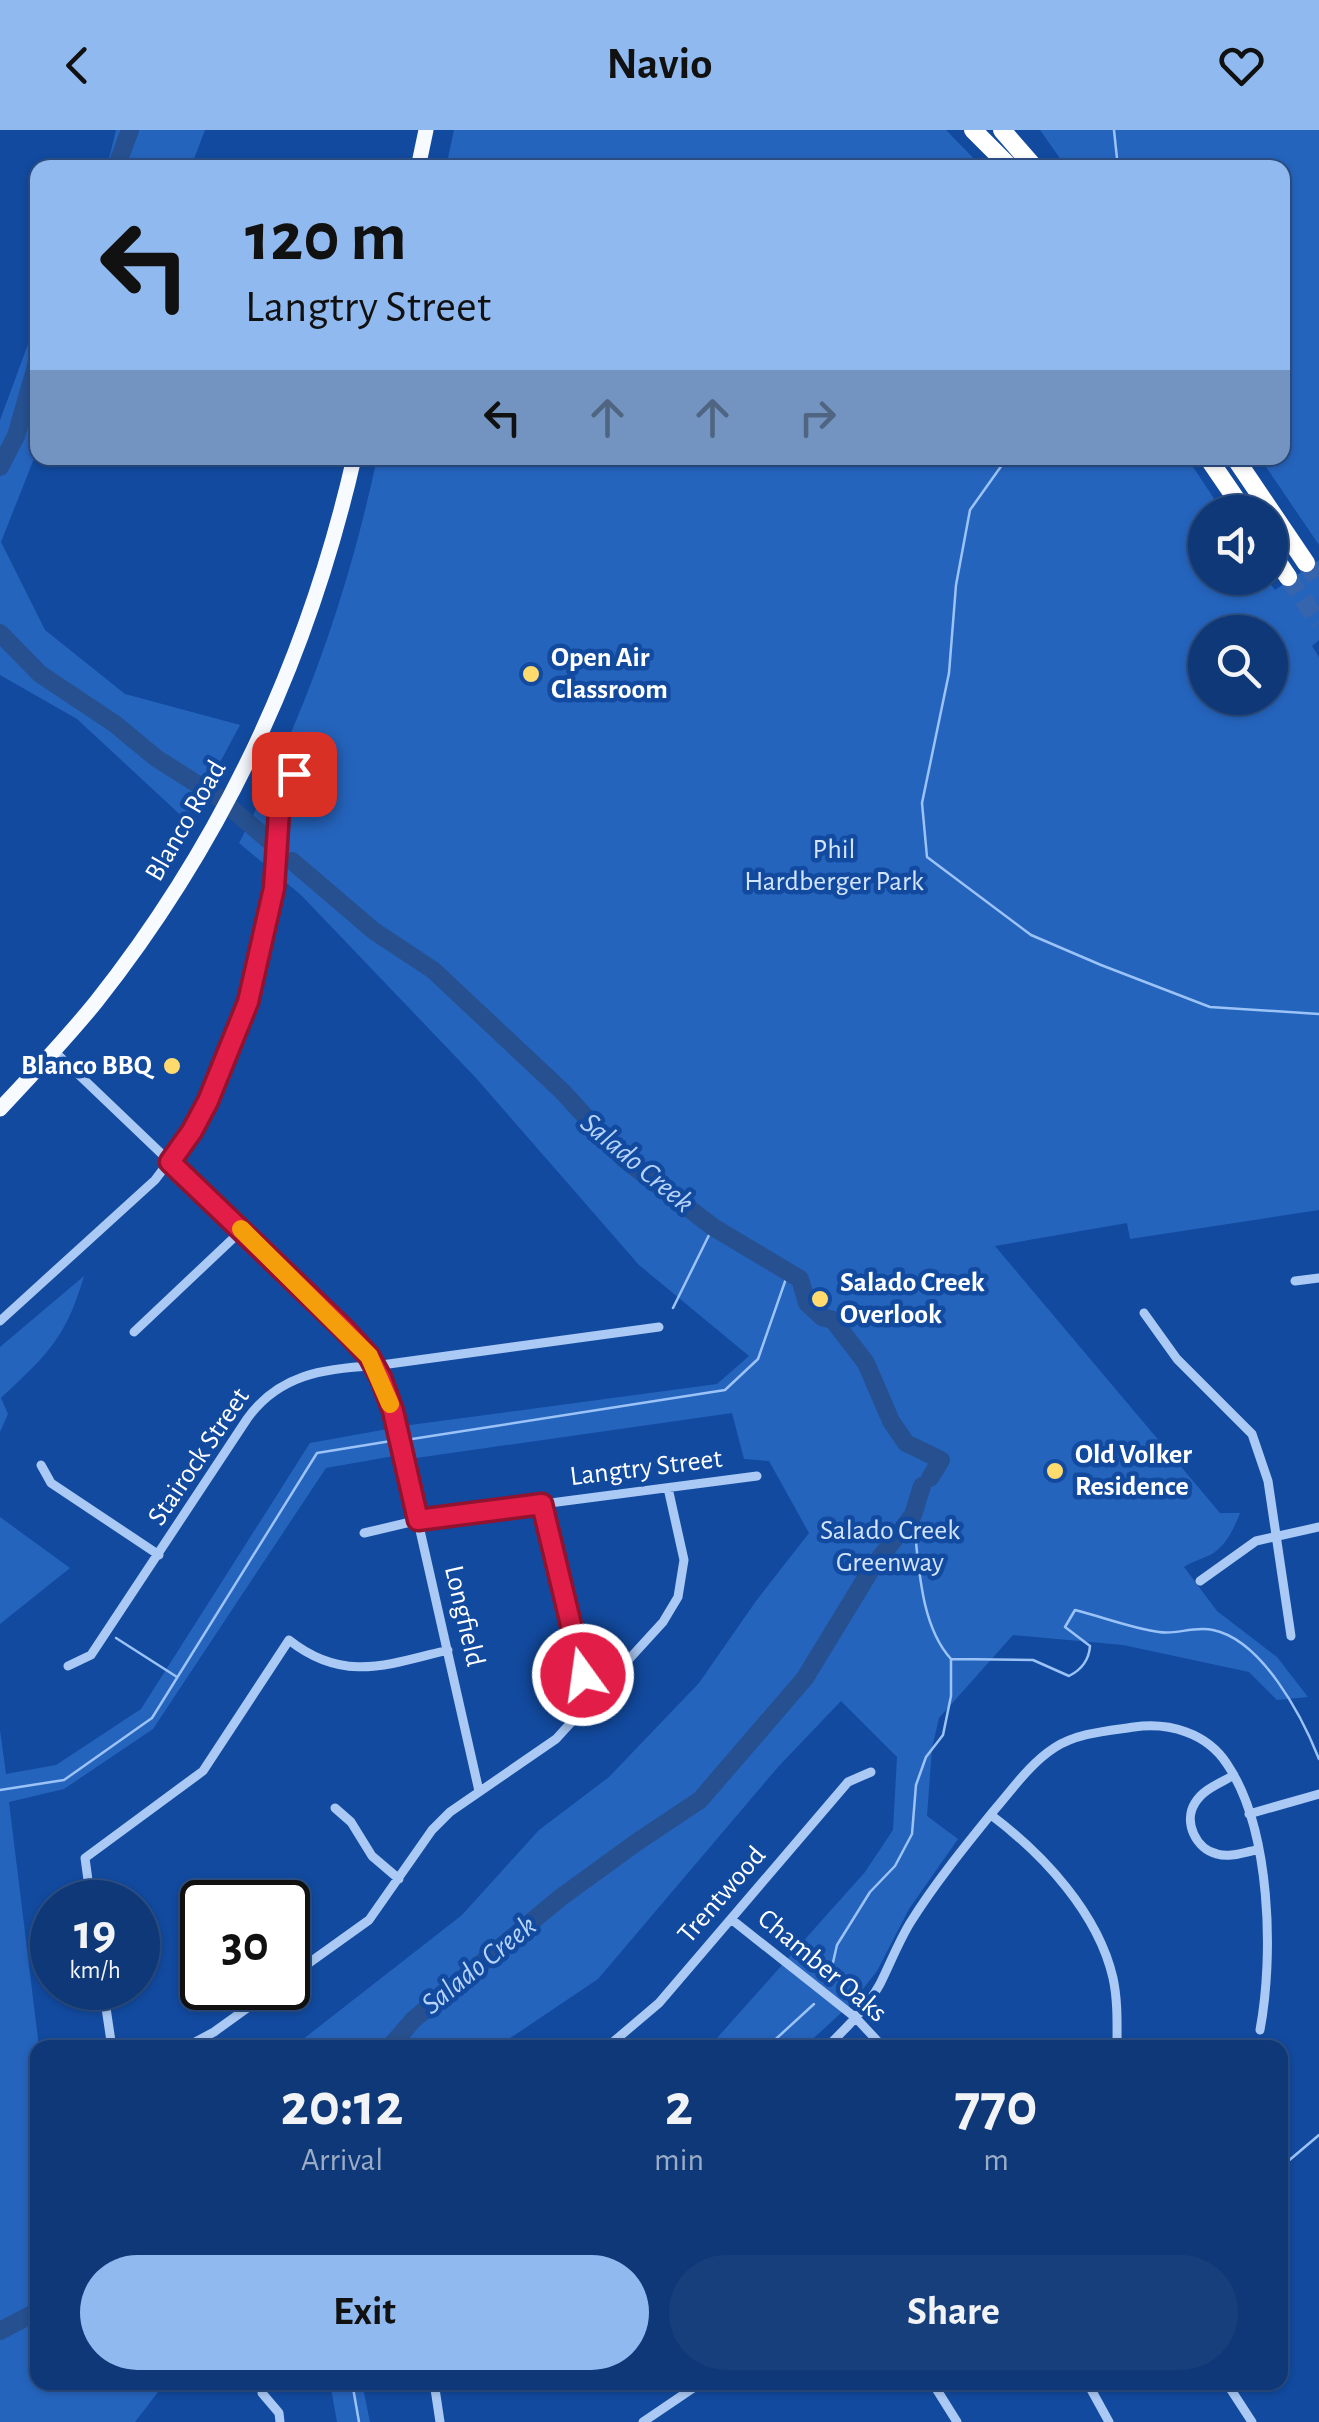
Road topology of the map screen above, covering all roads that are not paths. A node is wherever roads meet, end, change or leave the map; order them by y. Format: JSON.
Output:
{"nodes":[{"id":1,"x":426,"y":130,"type":"edge"},
{"id":2,"x":973,"y":130,"type":"edge"},
{"id":3,"x":983,"y":130,"type":"edge"},
{"id":4,"x":1002,"y":130,"type":"edge"},
{"id":5,"x":1016,"y":130,"type":"edge"},
{"id":6,"x":420,"y":160,"type":"edge"},
{"id":7,"x":1004,"y":160,"type":"edge"},
{"id":8,"x":1006,"y":160,"type":"edge"},
{"id":9,"x":1030,"y":160,"type":"edge"},
{"id":10,"x":1033,"y":160,"type":"edge"},
{"id":11,"x":352,"y":465,"type":"edge"},
{"id":12,"x":1213,"y":465,"type":"edge"},
{"id":13,"x":1240,"y":465,"type":"edge"},
{"id":14,"x":1233,"y":495,"type":"edge"},
{"id":15,"x":1306,"y":564,"type":"tunnel mouth"},
{"id":16,"x":294,"y":774,"type":"dead end"},
{"id":17,"x":54,"y":1051,"type":"junction"},
{"id":18,"x":0,"y":1109,"type":"edge"},
{"id":19,"x":170,"y":1162,"type":"junction"},
{"id":20,"x":242,"y":1230,"type":"junction"},
{"id":21,"x":1319,"y":1278,"type":"edge"},
{"id":22,"x":1295,"y":1281,"type":"dead end"},
{"id":23,"x":1144,"y":1313,"type":"dead end"},
{"id":24,"x":0,"y":1321,"type":"edge"},
{"id":25,"x":659,"y":1328,"type":"dead end"},
{"id":26,"x":134,"y":1332,"type":"dead end"},
{"id":27,"x":374,"y":1366,"type":"junction"},
{"id":28,"x":41,"y":1465,"type":"dead end"},
{"id":29,"x":757,"y":1476,"type":"dead end"},
{"id":30,"x":668,"y":1488,"type":"junction"},
{"id":31,"x":542,"y":1504,"type":"junction"},
{"id":32,"x":418,"y":1520,"type":"junction"},
{"id":33,"x":1319,"y":1527,"type":"edge"},
{"id":34,"x":364,"y":1533,"type":"dead end"},
{"id":35,"x":1277,"y":1534,"type":"junction"},
{"id":36,"x":159,"y":1555,"type":"junction"},
{"id":37,"x":1200,"y":1582,"type":"dead end"},
{"id":38,"x":1291,"y":1636,"type":"dead end"},
{"id":39,"x":448,"y":1650,"type":"junction"},
{"id":40,"x":68,"y":1666,"type":"dead end"},
{"id":41,"x":594,"y":1697,"type":"junction"},
{"id":42,"x":871,"y":1772,"type":"dead end"},
{"id":43,"x":1234,"y":1775,"type":"junction"},
{"id":44,"x":480,"y":1791,"type":"junction"},
{"id":45,"x":1319,"y":1794,"type":"edge"},
{"id":46,"x":336,"y":1808,"type":"dead end"},
{"id":47,"x":1249,"y":1814,"type":"junction"},
{"id":48,"x":990,"y":1815,"type":"junction"},
{"id":49,"x":1257,"y":1850,"type":"junction"},
{"id":50,"x":399,"y":1879,"type":"junction"},
{"id":51,"x":88,"y":1880,"type":"edge"},
{"id":52,"x":731,"y":1919,"type":"junction"},
{"id":53,"x":310,"y":1963,"type":"edge"},
{"id":54,"x":107,"y":2010,"type":"edge"},
{"id":55,"x":244,"y":2010,"type":"edge"},
{"id":56,"x":856,"y":2018,"type":"junction"},
{"id":57,"x":1260,"y":2030,"type":"dead end"},
{"id":58,"x":111,"y":2040,"type":"edge"},
{"id":59,"x":199,"y":2040,"type":"edge"},
{"id":60,"x":615,"y":2040,"type":"edge"},
{"id":61,"x":834,"y":2040,"type":"edge"},
{"id":62,"x":877,"y":2040,"type":"edge"},
{"id":63,"x":1117,"y":2040,"type":"edge"},
{"id":64,"x":435,"y":2390,"type":"edge"},
{"id":65,"x":690,"y":2390,"type":"edge"},
{"id":66,"x":936,"y":2390,"type":"edge"},
{"id":67,"x":1091,"y":2390,"type":"edge"},
{"id":68,"x":1231,"y":2390,"type":"edge"},
{"id":69,"x":262,"y":2393,"type":"dead end"},
{"id":70,"x":280,"y":2422,"type":"edge"},
{"id":71,"x":440,"y":2422,"type":"edge"},
{"id":72,"x":642,"y":2422,"type":"edge"},
{"id":73,"x":957,"y":2422,"type":"edge"},
{"id":74,"x":1109,"y":2422,"type":"edge"},
{"id":75,"x":1252,"y":2422,"type":"edge"}],
"edges":[{"from":1,"to":6,"type":"main road"},
{"from":2,"to":7,"type":"highway"},
{"from":3,"to":8,"type":"highway"},
{"from":4,"to":9,"type":"highway"},
{"from":5,"to":10,"type":"highway"},
{"from":11,"to":17,"type":"main road","name":"Blanco Road"},
{"from":12,"to":14,"type":"highway"},
{"from":13,"to":15,"type":"highway"},
{"from":16,"to":19,"type":"street"},
{"from":17,"to":18,"type":"main road","name":"Blanco Road"},
{"from":17,"to":19,"type":"street","name":"Longfield"},
{"from":19,"to":20,"type":"street","name":"Longfield"},
{"from":19,"to":24,"type":"street"},
{"from":20,"to":26,"type":"street"},
{"from":20,"to":27,"type":"street","name":"Longfield"},
{"from":21,"to":22,"type":"street"},
{"from":23,"to":35,"type":"street"},
{"from":25,"to":27,"type":"street","name":"Stairock Street"},
{"from":27,"to":32,"type":"street","name":"Longfield"},
{"from":27,"to":36,"type":"street","name":"Stairock Street"},
{"from":28,"to":36,"type":"street"},
{"from":29,"to":30,"type":"street","name":"Langtry Street"},
{"from":30,"to":31,"type":"street","name":"Langtry Street"},
{"from":30,"to":41,"type":"street"},
{"from":31,"to":32,"type":"street","name":"Langtry Street"},
{"from":31,"to":41,"type":"street"},
{"from":32,"to":34,"type":"street","name":"Langtry Street"},
{"from":32,"to":39,"type":"street","name":"Longfield"},
{"from":33,"to":35,"type":"street"},
{"from":35,"to":37,"type":"street"},
{"from":35,"to":38,"type":"street"},
{"from":36,"to":40,"type":"street","name":"Stairock Street"},
{"from":39,"to":44,"type":"street","name":"Longfield"},
{"from":39,"to":51,"type":"street"},
{"from":41,"to":44,"type":"street"},
{"from":42,"to":52,"type":"street","name":"Trentwood"},
{"from":43,"to":47,"type":"street"},
{"from":43,"to":48,"type":"street"},
{"from":43,"to":49,"type":"street"},
{"from":44,"to":50,"type":"street"},
{"from":45,"to":47,"type":"street"},
{"from":46,"to":50,"type":"street"},
{"from":47,"to":49,"type":"street"},
{"from":48,"to":56,"type":"street"},
{"from":48,"to":63,"type":"street"},
{"from":49,"to":57,"type":"street"},
{"from":50,"to":53,"type":"street"},
{"from":52,"to":56,"type":"street","name":"Chamber Oaks"},
{"from":52,"to":60,"type":"street","name":"Trentwood"},
{"from":54,"to":58,"type":"street"},
{"from":55,"to":59,"type":"street"},
{"from":56,"to":61,"type":"street"},
{"from":56,"to":62,"type":"street","name":"Chamber Oaks"},
{"from":64,"to":71,"type":"street"},
{"from":65,"to":72,"type":"street"},
{"from":66,"to":73,"type":"street"},
{"from":67,"to":74,"type":"street"},
{"from":68,"to":75,"type":"street"},
{"from":69,"to":70,"type":"street"}]}
